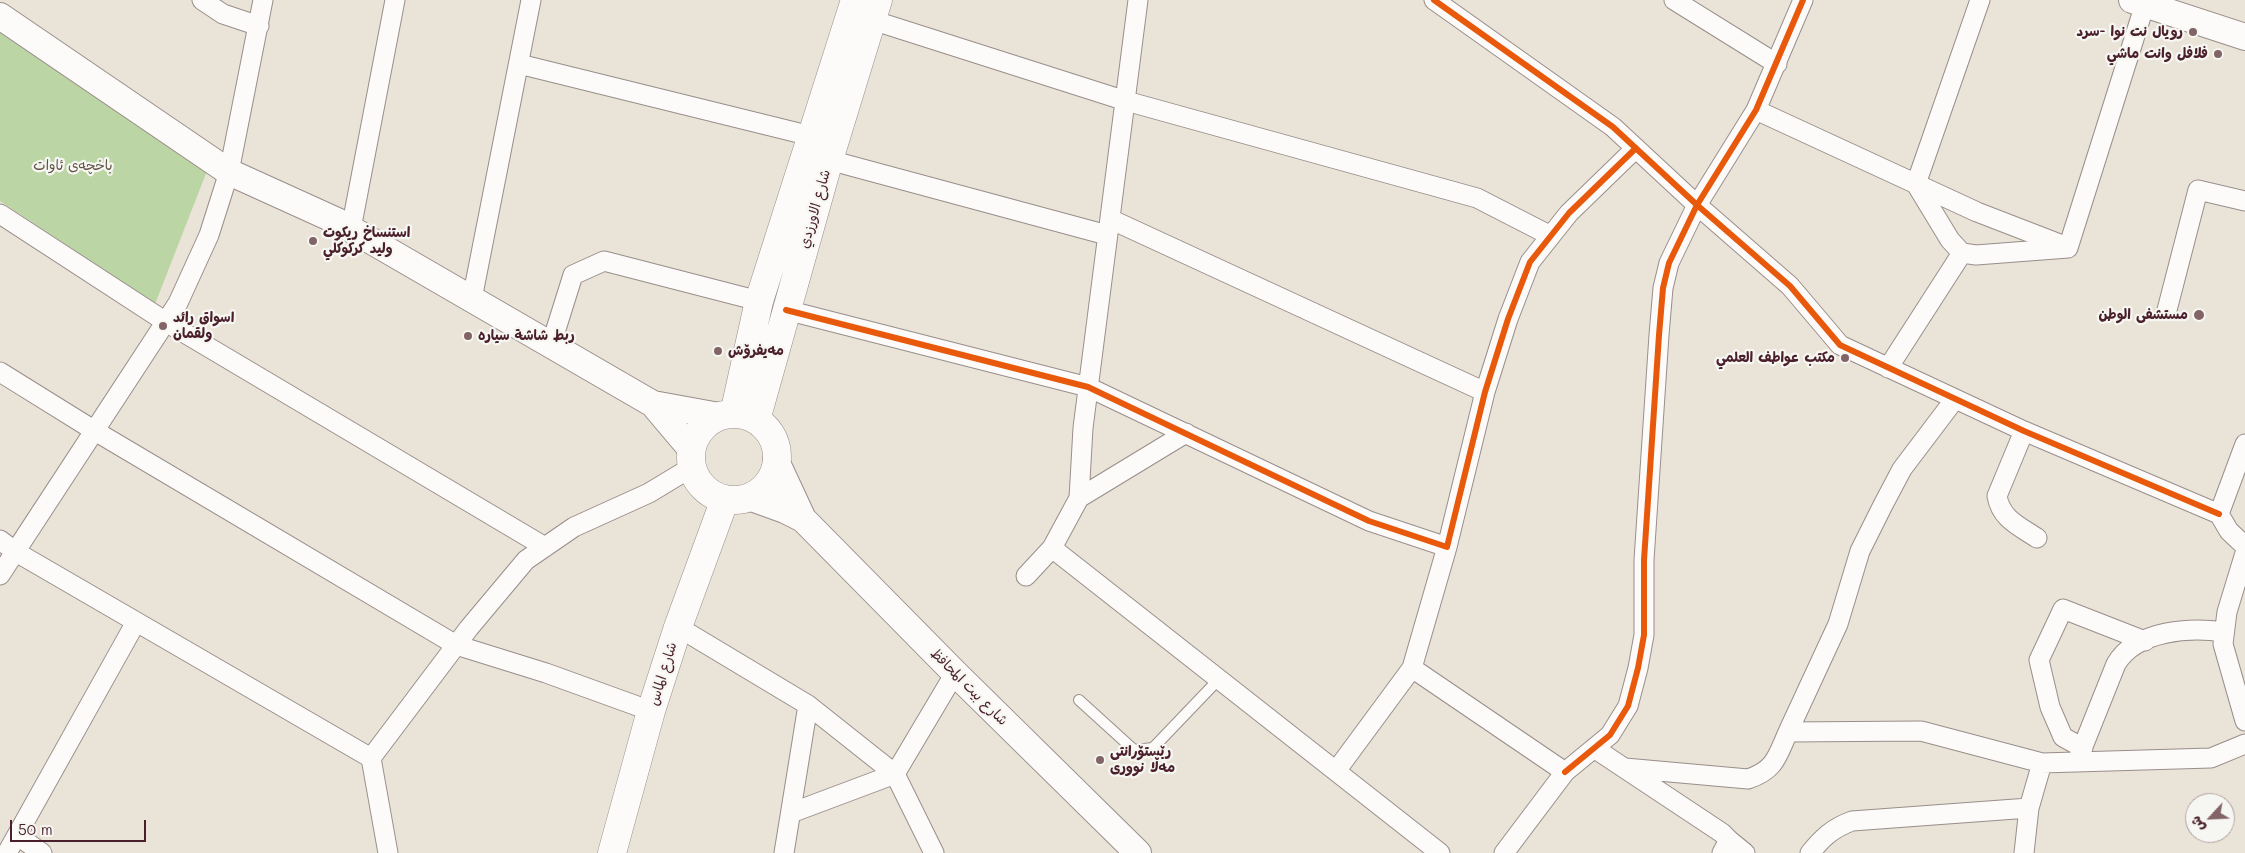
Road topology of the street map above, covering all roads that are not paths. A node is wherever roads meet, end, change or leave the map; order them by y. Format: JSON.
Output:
{"nodes":[{"id":1,"x":202,"y":0,"type":"edge"},
{"id":2,"x":263,"y":0,"type":"edge"},
{"id":3,"x":395,"y":0,"type":"edge"},
{"id":4,"x":531,"y":0,"type":"edge"},
{"id":5,"x":1138,"y":0,"type":"edge"},
{"id":6,"x":1434,"y":0,"type":"edge"},
{"id":7,"x":1674,"y":0,"type":"edge"},
{"id":8,"x":1803,"y":0,"type":"edge"},
{"id":9,"x":1980,"y":0,"type":"edge"},
{"id":10,"x":2138,"y":2,"type":"edge"},
{"id":11,"x":868,"y":7,"type":"edge"},
{"id":12,"x":0,"y":16,"type":"edge"},
{"id":13,"x":259,"y":26,"type":"junction"},
{"id":14,"x":2245,"y":37,"type":"edge"},
{"id":15,"x":518,"y":64,"type":"junction"},
{"id":16,"x":1777,"y":64,"type":"junction"},
{"id":17,"x":1126,"y":101,"type":"junction"},
{"id":18,"x":1756,"y":110,"type":"junction"},
{"id":19,"x":811,"y":136,"type":"junction"},
{"id":20,"x":1636,"y":148,"type":"junction"},
{"id":21,"x":829,"y":160,"type":"junction"},
{"id":22,"x":229,"y":172,"type":"junction"},
{"id":23,"x":1916,"y":184,"type":"junction"},
{"id":24,"x":2245,"y":201,"type":"edge"},
{"id":25,"x":1697,"y":205,"type":"junction"},
{"id":26,"x":0,"y":214,"type":"edge"},
{"id":27,"x":1108,"y":227,"type":"junction"},
{"id":28,"x":351,"y":229,"type":"junction"},
{"id":29,"x":1551,"y":236,"type":"junction"},
{"id":30,"x":2068,"y":248,"type":"junction"},
{"id":31,"x":1962,"y":253,"type":"junction"},
{"id":32,"x":472,"y":299,"type":"junction"},
{"id":33,"x":759,"y":301,"type":"junction"},
{"id":34,"x":786,"y":310,"type":"junction"},
{"id":35,"x":2167,"y":310,"type":"dead end"},
{"id":36,"x":166,"y":322,"type":"junction"},
{"id":37,"x":552,"y":345,"type":"junction"},
{"id":38,"x":1888,"y":368,"type":"junction"},
{"id":39,"x":0,"y":372,"type":"edge"},
{"id":40,"x":1088,"y":387,"type":"junction"},
{"id":41,"x":1485,"y":392,"type":"junction"},
{"id":42,"x":1955,"y":399,"type":"junction"},
{"id":43,"x":653,"y":404,"type":"junction"},
{"id":44,"x":736,"y":417,"type":"junction"},
{"id":45,"x":95,"y":431,"type":"junction"},
{"id":46,"x":2024,"y":431,"type":"junction"},
{"id":47,"x":1186,"y":433,"type":"junction"},
{"id":48,"x":2245,"y":444,"type":"edge"},
{"id":49,"x":692,"y":458,"type":"junction"},
{"id":50,"x":776,"y":461,"type":"junction"},
{"id":51,"x":737,"y":498,"type":"junction"},
{"id":52,"x":1079,"y":498,"type":"junction"},
{"id":53,"x":2219,"y":514,"type":"junction"},
{"id":54,"x":803,"y":519,"type":"junction"},
{"id":55,"x":2037,"y":538,"type":"dead end"},
{"id":56,"x":0,"y":540,"type":"edge"},
{"id":57,"x":2245,"y":546,"type":"edge"},
{"id":58,"x":546,"y":547,"type":"junction"},
{"id":59,"x":1447,"y":547,"type":"junction"},
{"id":60,"x":1052,"y":548,"type":"junction"},
{"id":61,"x":16,"y":552,"type":"junction"},
{"id":62,"x":2245,"y":553,"type":"edge"},
{"id":63,"x":0,"y":575,"type":"edge"},
{"id":64,"x":1026,"y":576,"type":"dead end"},
{"id":65,"x":136,"y":622,"type":"junction"},
{"id":66,"x":678,"y":627,"type":"junction"},
{"id":67,"x":2224,"y":632,"type":"junction"},
{"id":68,"x":2145,"y":641,"type":"junction"},
{"id":69,"x":456,"y":645,"type":"junction"},
{"id":70,"x":1412,"y":668,"type":"junction"},
{"id":71,"x":955,"y":673,"type":"junction"},
{"id":72,"x":1218,"y":679,"type":"junction"},
{"id":73,"x":1079,"y":700,"type":"dead end"},
{"id":74,"x":808,"y":705,"type":"junction"},
{"id":75,"x":652,"y":711,"type":"junction"},
{"id":76,"x":2245,"y":721,"type":"edge"},
{"id":77,"x":1788,"y":732,"type":"junction"},
{"id":78,"x":2245,"y":744,"type":"edge"},
{"id":79,"x":1594,"y":748,"type":"junction"},
{"id":80,"x":2080,"y":755,"type":"junction"},
{"id":81,"x":371,"y":758,"type":"junction"},
{"id":82,"x":2042,"y":763,"type":"junction"},
{"id":83,"x":1625,"y":768,"type":"junction"},
{"id":84,"x":1336,"y":771,"type":"junction"},
{"id":85,"x":1565,"y":772,"type":"junction"},
{"id":86,"x":895,"y":774,"type":"junction"},
{"id":87,"x":2029,"y":808,"type":"junction"},
{"id":88,"x":791,"y":814,"type":"junction"},
{"id":89,"x":18,"y":836,"type":"junction"},
{"id":90,"x":1725,"y":847,"type":"edge"},
{"id":91,"x":7,"y":853,"type":"edge"},
{"id":92,"x":42,"y":853,"type":"edge"},
{"id":93,"x":388,"y":853,"type":"edge"},
{"id":94,"x":612,"y":853,"type":"edge"},
{"id":95,"x":784,"y":853,"type":"edge"},
{"id":96,"x":934,"y":853,"type":"edge"},
{"id":97,"x":1138,"y":853,"type":"edge"},
{"id":98,"x":1440,"y":853,"type":"edge"},
{"id":99,"x":1504,"y":853,"type":"edge"},
{"id":100,"x":1745,"y":853,"type":"edge"},
{"id":101,"x":1810,"y":853,"type":"edge"},
{"id":102,"x":2024,"y":853,"type":"edge"}],
"edges":[{"from":1,"to":13,"type":"street"},
{"from":2,"to":13,"type":"street"},
{"from":3,"to":28,"type":"street"},
{"from":4,"to":15,"type":"street"},
{"from":5,"to":17,"type":"street"},
{"from":6,"to":20,"type":"street"},
{"from":7,"to":16,"type":"street"},
{"from":8,"to":16,"type":"street"},
{"from":9,"to":23,"type":"street"},
{"from":10,"to":14,"type":"main road"},
{"from":10,"to":30,"type":"street"},
{"from":11,"to":17,"type":"street"},
{"from":11,"to":19,"type":"main road","name":"شارع الاورزدي"},
{"from":11,"to":21,"type":"main road","name":"شارع الاورزدي"},
{"from":12,"to":22,"type":"main road"},
{"from":13,"to":22,"type":"street"},
{"from":15,"to":19,"type":"street"},
{"from":15,"to":32,"type":"street"},
{"from":16,"to":18,"type":"street"},
{"from":17,"to":27,"type":"street"},
{"from":17,"to":29,"type":"street"},
{"from":18,"to":23,"type":"street"},
{"from":18,"to":25,"type":"street"},
{"from":19,"to":33,"type":"main road","name":"شارع الاورزدي"},
{"from":20,"to":25,"type":"street"},
{"from":20,"to":29,"type":"street"},
{"from":21,"to":27,"type":"street"},
{"from":21,"to":34,"type":"main road","name":"شارع الاورزدي"},
{"from":22,"to":28,"type":"main road"},
{"from":22,"to":36,"type":"street"},
{"from":23,"to":30,"type":"street"},
{"from":23,"to":31,"type":"street"},
{"from":24,"to":35,"type":"street"},
{"from":25,"to":38,"type":"street"},
{"from":25,"to":79,"type":"street"},
{"from":26,"to":36,"type":"street"},
{"from":27,"to":40,"type":"street"},
{"from":27,"to":41,"type":"street"},
{"from":28,"to":32,"type":"main road"},
{"from":29,"to":41,"type":"street"},
{"from":30,"to":31,"type":"street"},
{"from":31,"to":38,"type":"street"},
{"from":32,"to":37,"type":"main road"},
{"from":33,"to":37,"type":"street"},
{"from":33,"to":44,"type":"main road","name":"شارع الاورزدي"},
{"from":34,"to":40,"type":"street"},
{"from":34,"to":44,"type":"main road","name":"شارع الاورزدي"},
{"from":36,"to":45,"type":"street"},
{"from":36,"to":58,"type":"street"},
{"from":37,"to":43,"type":"main road"},
{"from":38,"to":42,"type":"street"},
{"from":39,"to":45,"type":"street"},
{"from":40,"to":47,"type":"street"},
{"from":40,"to":52,"type":"street"},
{"from":41,"to":59,"type":"street"},
{"from":42,"to":46,"type":"street"},
{"from":42,"to":77,"type":"street"},
{"from":43,"to":44,"type":"main road"},
{"from":43,"to":49,"type":"main road"},
{"from":44,"to":49,"type":"main road"},
{"from":44,"to":50,"type":"main road"},
{"from":45,"to":61,"type":"street"},
{"from":45,"to":69,"type":"street"},
{"from":46,"to":53,"type":"street"},
{"from":46,"to":55,"type":"street"},
{"from":47,"to":52,"type":"street"},
{"from":47,"to":59,"type":"street"},
{"from":48,"to":53,"type":"street"},
{"from":49,"to":51,"type":"main road"},
{"from":49,"to":58,"type":"street"},
{"from":50,"to":51,"type":"main road"},
{"from":50,"to":54,"type":"main road","name":"شارع بيت المحافظ"},
{"from":51,"to":54,"type":"main road","name":"شارع بيت المحافظ"},
{"from":51,"to":66,"type":"main road","name":"شارع الماس"},
{"from":52,"to":60,"type":"street"},
{"from":53,"to":57,"type":"street"},
{"from":54,"to":71,"type":"main road","name":"شارع بيت المحافظ"},
{"from":56,"to":61,"type":"street"},
{"from":58,"to":69,"type":"street"},
{"from":59,"to":70,"type":"street"},
{"from":60,"to":64,"type":"street"},
{"from":60,"to":72,"type":"street"},
{"from":61,"to":63,"type":"street"},
{"from":61,"to":65,"type":"street"},
{"from":62,"to":67,"type":"street"},
{"from":65,"to":81,"type":"street"},
{"from":65,"to":89,"type":"street"},
{"from":66,"to":74,"type":"street"},
{"from":66,"to":75,"type":"main road","name":"شارع الماس"},
{"from":67,"to":68,"type":"street"},
{"from":67,"to":76,"type":"street"},
{"from":68,"to":80,"type":"street"},
{"from":68,"to":80,"type":"street"},
{"from":69,"to":75,"type":"street"},
{"from":69,"to":81,"type":"street"},
{"from":70,"to":84,"type":"street"},
{"from":70,"to":85,"type":"street"},
{"from":71,"to":86,"type":"street"},
{"from":71,"to":97,"type":"main road","name":"شارع بيت المحافظ"},
{"from":72,"to":73,"type":"lane"},
{"from":72,"to":84,"type":"street"},
{"from":74,"to":86,"type":"street"},
{"from":74,"to":88,"type":"street"},
{"from":75,"to":94,"type":"main road","name":"شارع الماس"},
{"from":77,"to":82,"type":"street"},
{"from":77,"to":83,"type":"street"},
{"from":78,"to":80,"type":"street"},
{"from":79,"to":83,"type":"street"},
{"from":79,"to":85,"type":"street"},
{"from":80,"to":82,"type":"street"},
{"from":81,"to":93,"type":"street"},
{"from":82,"to":87,"type":"street"},
{"from":83,"to":90,"type":"street"},
{"from":84,"to":98,"type":"street"},
{"from":85,"to":99,"type":"street"},
{"from":86,"to":88,"type":"street"},
{"from":86,"to":96,"type":"street"},
{"from":87,"to":101,"type":"street"},
{"from":87,"to":102,"type":"street"},
{"from":88,"to":95,"type":"street"},
{"from":89,"to":91,"type":"street"},
{"from":89,"to":92,"type":"street"},
{"from":90,"to":100,"type":"street"}]}
